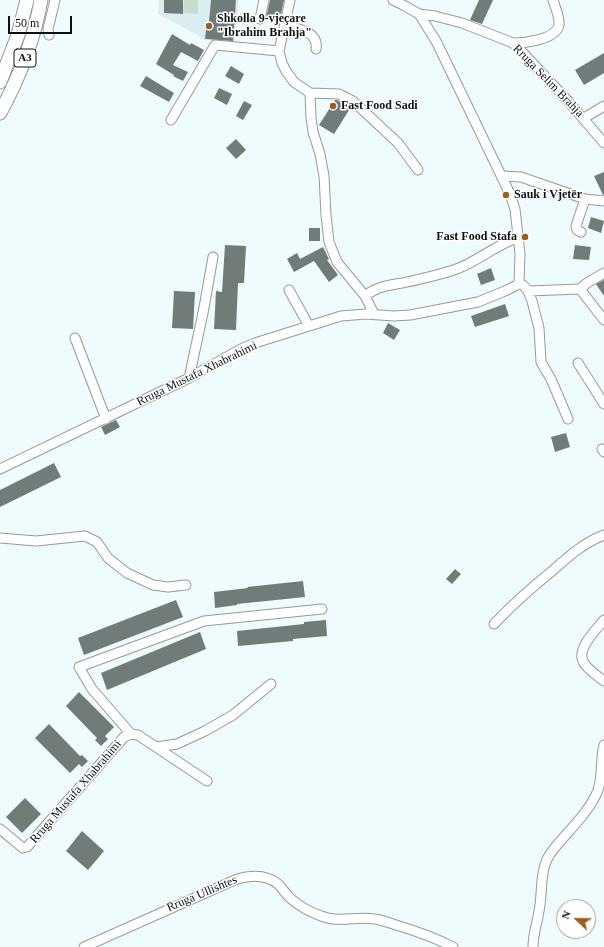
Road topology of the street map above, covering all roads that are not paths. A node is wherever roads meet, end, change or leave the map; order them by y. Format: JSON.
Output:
{"nodes":[{"id":1,"x":27,"y":0,"type":"edge"},
{"id":2,"x":41,"y":0,"type":"edge"},
{"id":3,"x":55,"y":0,"type":"edge"},
{"id":4,"x":264,"y":0,"type":"edge"},
{"id":5,"x":290,"y":0,"type":"edge"},
{"id":6,"x":392,"y":0,"type":"edge"},
{"id":7,"x":553,"y":0,"type":"edge"},
{"id":8,"x":418,"y":14,"type":"junction"},
{"id":9,"x":260,"y":19,"type":"dead end"},
{"id":10,"x":285,"y":25,"type":"junction"},
{"id":11,"x":49,"y":35,"type":"dead end"},
{"id":12,"x":513,"y":43,"type":"junction"},
{"id":13,"x":316,"y":49,"type":"dead end"},
{"id":14,"x":279,"y":51,"type":"junction"},
{"id":15,"x":0,"y":82,"type":"edge"},
{"id":16,"x":310,"y":93,"type":"junction"},
{"id":17,"x":604,"y":106,"type":"edge"},
{"id":18,"x":0,"y":113,"type":"edge"},
{"id":19,"x":584,"y":118,"type":"junction"},
{"id":20,"x":171,"y":120,"type":"dead end"},
{"id":21,"x":604,"y":143,"type":"edge"},
{"id":22,"x":418,"y":170,"type":"dead end"},
{"id":23,"x":502,"y":176,"type":"junction"},
{"id":24,"x":585,"y":199,"type":"junction"},
{"id":25,"x":604,"y":201,"type":"edge"},
{"id":26,"x":581,"y":232,"type":"dead end"},
{"id":27,"x":517,"y":238,"type":"junction"},
{"id":28,"x":213,"y":257,"type":"dead end"},
{"id":29,"x":604,"y":273,"type":"edge"},
{"id":30,"x":519,"y":284,"type":"junction"},
{"id":31,"x":580,"y":289,"type":"junction"},
{"id":32,"x":289,"y":290,"type":"dead end"},
{"id":33,"x":528,"y":291,"type":"junction"},
{"id":34,"x":365,"y":296,"type":"junction"},
{"id":35,"x":374,"y":314,"type":"junction"},
{"id":36,"x":604,"y":320,"type":"edge"},
{"id":37,"x":309,"y":326,"type":"junction"},
{"id":38,"x":74,"y":338,"type":"dead end"},
{"id":39,"x":578,"y":363,"type":"dead end"},
{"id":40,"x":189,"y":378,"type":"junction"},
{"id":41,"x":604,"y":404,"type":"edge"},
{"id":42,"x":106,"y":418,"type":"junction"},
{"id":43,"x":568,"y":420,"type":"dead end"},
{"id":44,"x":0,"y":469,"type":"edge"},
{"id":45,"x":603,"y":535,"type":"edge"},
{"id":46,"x":0,"y":538,"type":"edge"},
{"id":47,"x":186,"y":585,"type":"dead end"},
{"id":48,"x":322,"y":609,"type":"dead end"},
{"id":49,"x":604,"y":620,"type":"edge"},
{"id":50,"x":494,"y":624,"type":"dead end"},
{"id":51,"x":604,"y":681,"type":"edge"},
{"id":52,"x":271,"y":684,"type":"dead end"},
{"id":53,"x":128,"y":730,"type":"junction"},
{"id":54,"x":604,"y":745,"type":"edge"},
{"id":55,"x":156,"y":747,"type":"junction"},
{"id":56,"x":207,"y":781,"type":"dead end"},
{"id":57,"x":0,"y":829,"type":"edge"},
{"id":58,"x":84,"y":947,"type":"edge"},
{"id":59,"x":453,"y":947,"type":"edge"},
{"id":60,"x":533,"y":947,"type":"edge"}],
"edges":[{"from":1,"to":15,"type":"highway","number":"A3"},
{"from":2,"to":18,"type":"highway","number":"A3"},
{"from":3,"to":11,"type":"street"},
{"from":4,"to":9,"type":"street"},
{"from":5,"to":10,"type":"street"},
{"from":6,"to":8,"type":"street","name":"Rruga Selim Brahja"},
{"from":7,"to":12,"type":"street"},
{"from":8,"to":12,"type":"street","name":"Rruga Selim Brahja"},
{"from":8,"to":23,"type":"street"},
{"from":10,"to":13,"type":"street"},
{"from":10,"to":14,"type":"street"},
{"from":12,"to":19,"type":"street","name":"Rruga Selim Brahja"},
{"from":14,"to":16,"type":"street"},
{"from":14,"to":20,"type":"street"},
{"from":16,"to":22,"type":"street"},
{"from":16,"to":34,"type":"street"},
{"from":17,"to":19,"type":"street"},
{"from":19,"to":21,"type":"street","name":"Rruga Selim Brahja"},
{"from":23,"to":24,"type":"street"},
{"from":23,"to":27,"type":"street"},
{"from":24,"to":25,"type":"street"},
{"from":24,"to":26,"type":"street"},
{"from":27,"to":30,"type":"street"},
{"from":27,"to":34,"type":"street"},
{"from":28,"to":40,"type":"street"},
{"from":29,"to":31,"type":"street"},
{"from":30,"to":33,"type":"street"},
{"from":30,"to":35,"type":"street","name":"Rruga Mustafa Xhabrahimi"},
{"from":31,"to":33,"type":"street"},
{"from":31,"to":36,"type":"street"},
{"from":32,"to":37,"type":"street"},
{"from":33,"to":43,"type":"street"},
{"from":34,"to":35,"type":"street"},
{"from":35,"to":37,"type":"street","name":"Rruga Mustafa Xhabrahimi"},
{"from":37,"to":40,"type":"street","name":"Rruga Mustafa Xhabrahimi"},
{"from":38,"to":42,"type":"street"},
{"from":39,"to":41,"type":"street"},
{"from":40,"to":42,"type":"street","name":"Rruga Mustafa Xhabrahimi"},
{"from":42,"to":44,"type":"street","name":"Rruga Mustafa Xhabrahimi"},
{"from":45,"to":50,"type":"street"},
{"from":46,"to":47,"type":"street"},
{"from":48,"to":53,"type":"street"},
{"from":49,"to":51,"type":"street"},
{"from":52,"to":55,"type":"street"},
{"from":53,"to":55,"type":"street","name":"Rruga Mustafa Xhabrahimi"},
{"from":53,"to":57,"type":"street","name":"Rruga Mustafa Xhabrahimi"},
{"from":54,"to":60,"type":"street"},
{"from":55,"to":56,"type":"street","name":"Rruga Mustafa Xhabrahimi"},
{"from":58,"to":59,"type":"street","name":"Rruga Ullishtes"}]}
